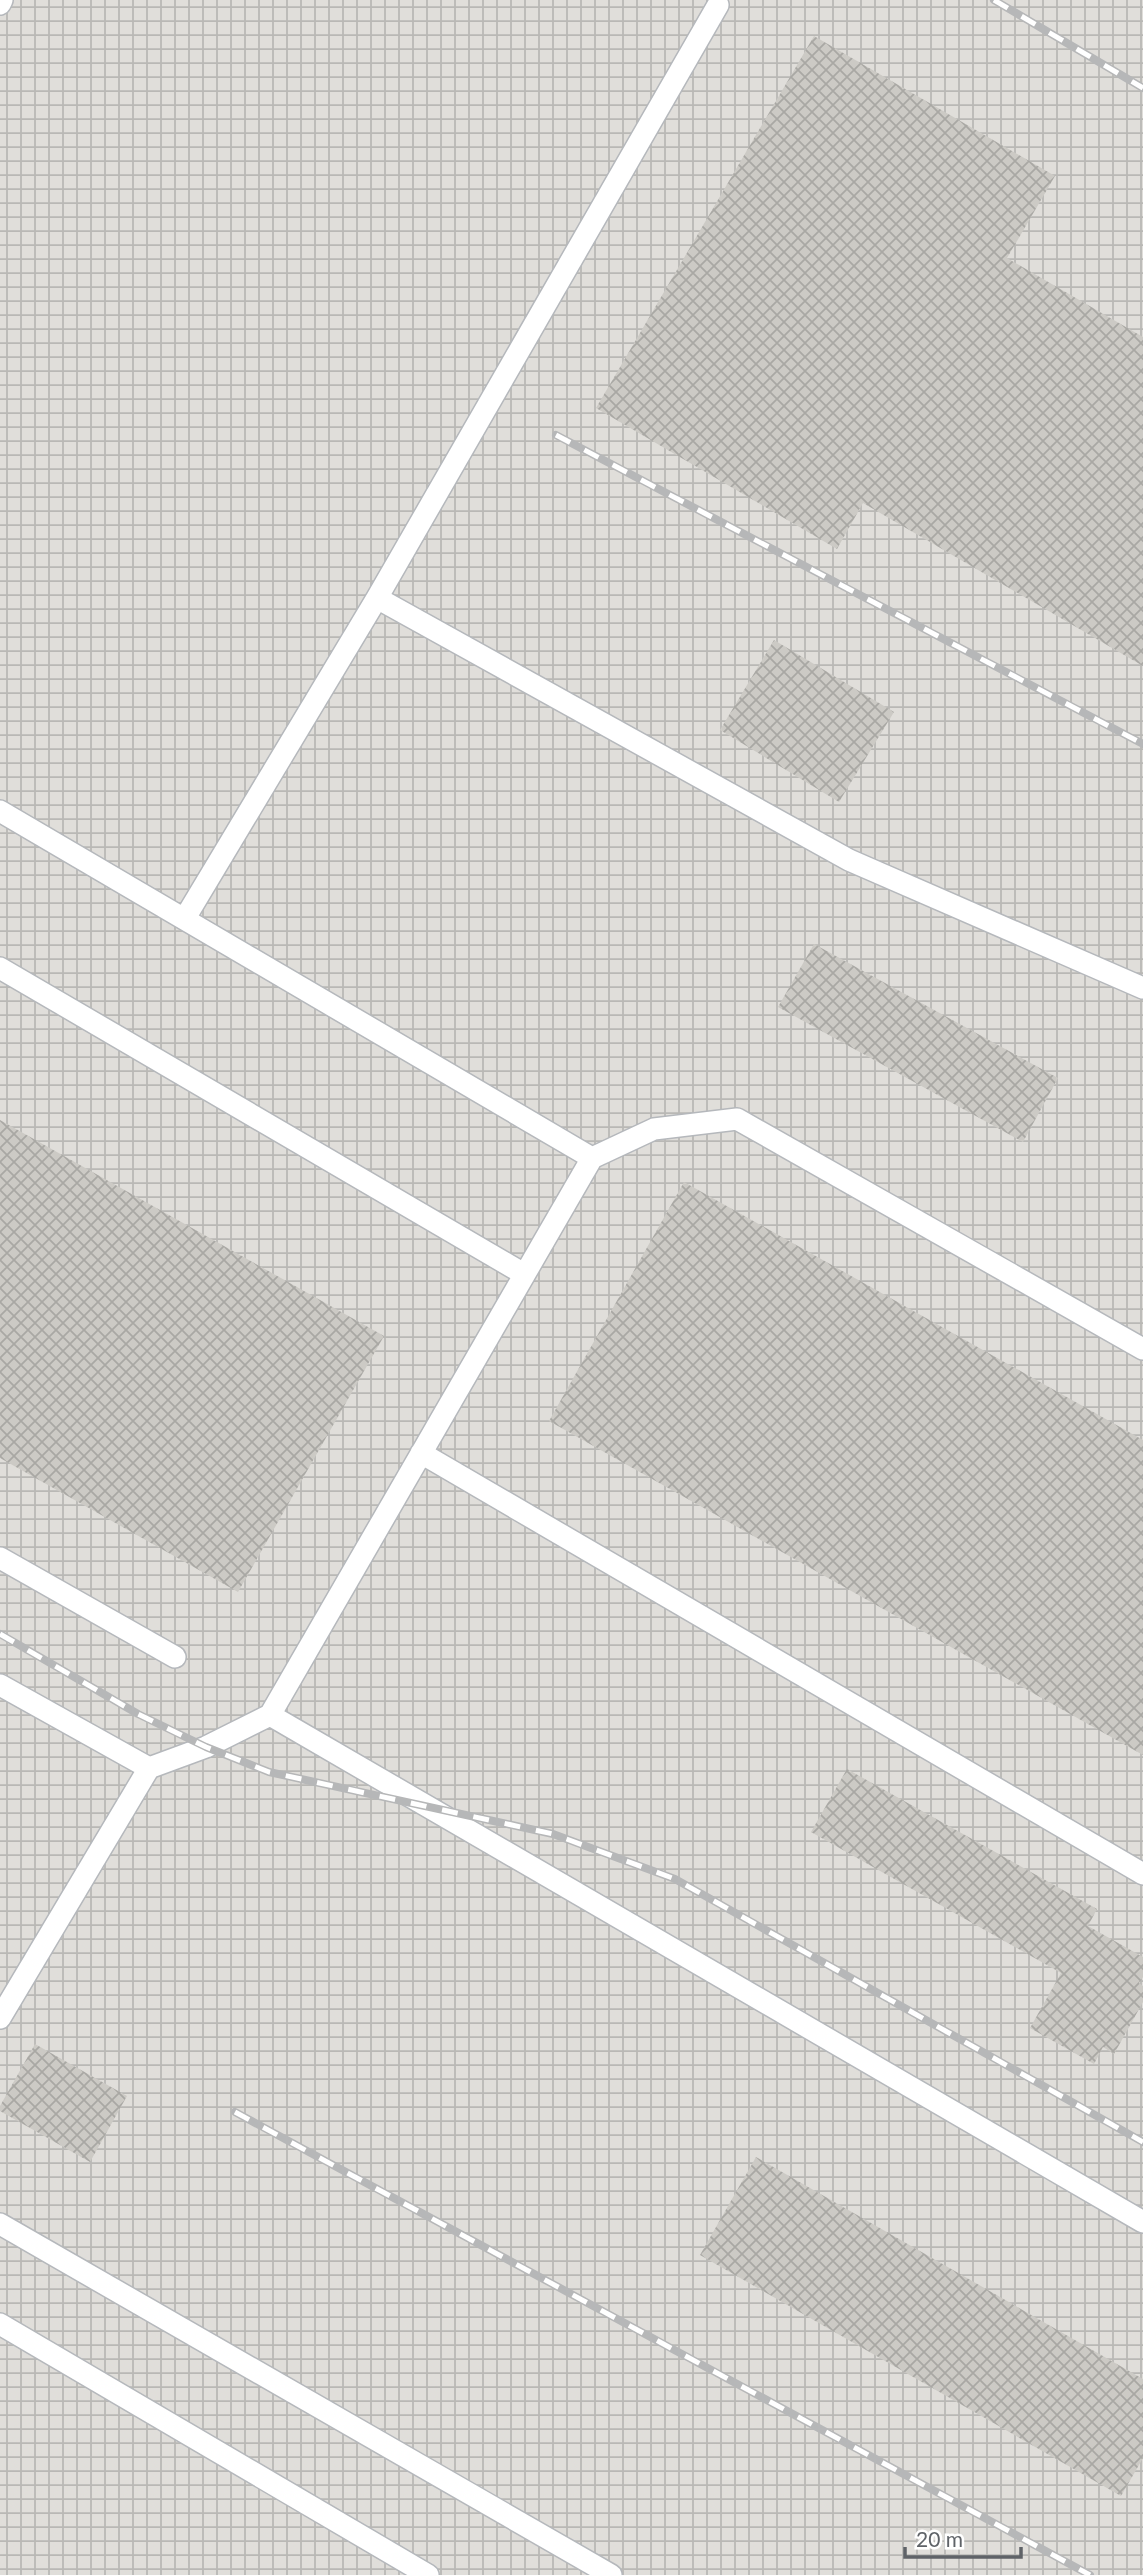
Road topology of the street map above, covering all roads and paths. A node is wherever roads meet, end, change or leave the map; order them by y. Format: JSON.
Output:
{"nodes":[{"id":1,"x":718,"y":5,"type":"dead end"},
{"id":2,"x":377,"y":598,"type":"junction"},
{"id":3,"x":0,"y":811,"type":"edge"},
{"id":4,"x":185,"y":919,"type":"junction"},
{"id":5,"x":0,"y":968,"type":"edge"},
{"id":6,"x":1143,"y":988,"type":"edge"},
{"id":7,"x":592,"y":1158,"type":"junction"},
{"id":8,"x":524,"y":1274,"type":"junction"},
{"id":9,"x":1143,"y":1349,"type":"edge"},
{"id":10,"x":421,"y":1453,"type":"junction"},
{"id":11,"x":0,"y":1558,"type":"edge"},
{"id":12,"x":175,"y":1657,"type":"dead end"},
{"id":13,"x":0,"y":1685,"type":"edge"},
{"id":14,"x":270,"y":1715,"type":"junction"},
{"id":15,"x":149,"y":1768,"type":"junction"},
{"id":16,"x":1143,"y":1874,"type":"edge"},
{"id":17,"x":0,"y":2018,"type":"edge"},
{"id":18,"x":1143,"y":2222,"type":"edge"},
{"id":19,"x":0,"y":2224,"type":"edge"},
{"id":20,"x":0,"y":2324,"type":"edge"},
{"id":21,"x":428,"y":2575,"type":"edge"},
{"id":22,"x":611,"y":2575,"type":"edge"}],
"edges":[{"from":1,"to":2,"type":"lane"},
{"from":2,"to":4,"type":"lane"},
{"from":2,"to":6,"type":"lane"},
{"from":3,"to":4,"type":"lane"},
{"from":4,"to":7,"type":"lane"},
{"from":5,"to":8,"type":"lane"},
{"from":7,"to":8,"type":"lane"},
{"from":7,"to":9,"type":"lane"},
{"from":8,"to":10,"type":"lane"},
{"from":10,"to":14,"type":"lane"},
{"from":10,"to":16,"type":"lane"},
{"from":11,"to":12,"type":"lane"},
{"from":13,"to":15,"type":"lane"},
{"from":14,"to":15,"type":"lane"},
{"from":14,"to":18,"type":"lane"},
{"from":15,"to":17,"type":"lane"},
{"from":19,"to":22,"type":"lane"},
{"from":20,"to":21,"type":"lane"}]}
